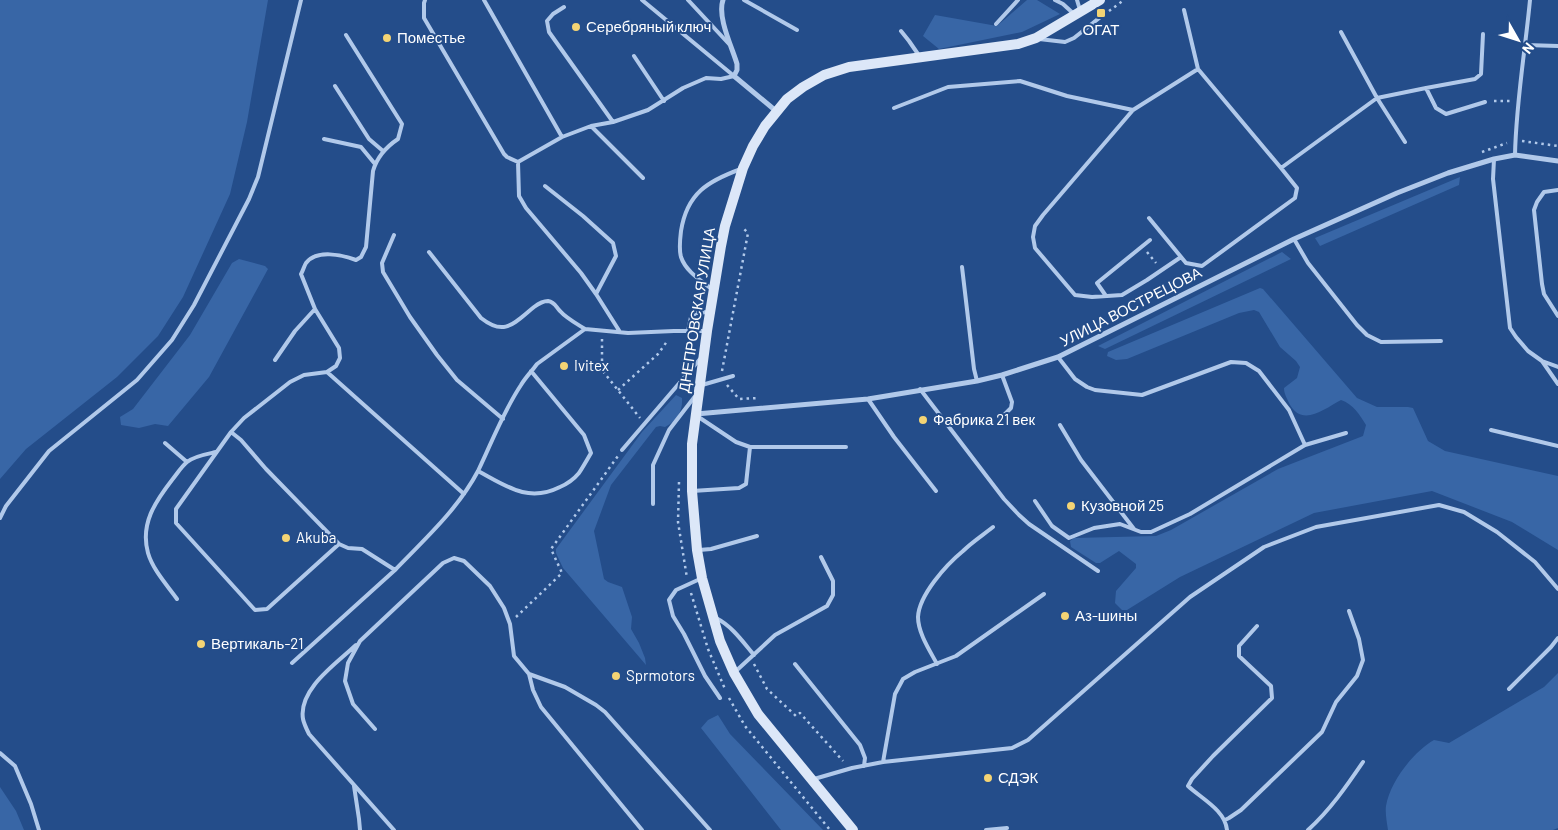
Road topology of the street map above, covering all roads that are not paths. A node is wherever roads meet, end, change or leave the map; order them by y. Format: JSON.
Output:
{"nodes":[{"id":1,"x":301,"y":0,"type":"edge"},
{"id":2,"x":425,"y":0,"type":"edge"},
{"id":3,"x":484,"y":0,"type":"edge"},
{"id":4,"x":642,"y":0,"type":"edge"},
{"id":5,"x":688,"y":0,"type":"edge"},
{"id":6,"x":723,"y":0,"type":"edge"},
{"id":7,"x":744,"y":0,"type":"edge"},
{"id":8,"x":1018,"y":0,"type":"edge"},
{"id":9,"x":1054,"y":0,"type":"edge"},
{"id":10,"x":1076,"y":0,"type":"edge"},
{"id":11,"x":1100,"y":0,"type":"edge"},
{"id":12,"x":1530,"y":0,"type":"edge"},
{"id":13,"x":564,"y":7,"type":"dead end"},
{"id":14,"x":1184,"y":10,"type":"dead end"},
{"id":15,"x":1078,"y":14,"type":"junction"},
{"id":16,"x":1104,"y":15,"type":"road end"},
{"id":17,"x":996,"y":24,"type":"dead end"},
{"id":18,"x":797,"y":30,"type":"dead end"},
{"id":19,"x":900,"y":32,"type":"dead end"},
{"id":20,"x":1341,"y":32,"type":"dead end"},
{"id":21,"x":1483,"y":34,"type":"dead end"},
{"id":22,"x":346,"y":35,"type":"dead end"},
{"id":23,"x":1036,"y":38,"type":"junction"},
{"id":24,"x":1526,"y":45,"type":"junction"},
{"id":25,"x":1558,"y":46,"type":"edge"},
{"id":26,"x":732,"y":47,"type":"junction"},
{"id":27,"x":634,"y":56,"type":"dead end"},
{"id":28,"x":920,"y":57,"type":"junction"},
{"id":29,"x":1198,"y":69,"type":"junction"},
{"id":30,"x":734,"y":76,"type":"junction"},
{"id":31,"x":335,"y":86,"type":"dead end"},
{"id":32,"x":1426,"y":88,"type":"junction"},
{"id":33,"x":1377,"y":98,"type":"junction"},
{"id":34,"x":664,"y":101,"type":"junction"},
{"id":35,"x":1485,"y":102,"type":"road end"},
{"id":36,"x":894,"y":108,"type":"dead end"},
{"id":37,"x":1133,"y":110,"type":"junction"},
{"id":38,"x":776,"y":111,"type":"junction"},
{"id":39,"x":613,"y":122,"type":"junction"},
{"id":40,"x":591,"y":126,"type":"junction"},
{"id":41,"x":562,"y":137,"type":"junction"},
{"id":42,"x":324,"y":140,"type":"dead end"},
{"id":43,"x":1405,"y":142,"type":"dead end"},
{"id":44,"x":383,"y":151,"type":"junction"},
{"id":45,"x":1515,"y":155,"type":"junction"},
{"id":46,"x":1494,"y":159,"type":"junction"},
{"id":47,"x":1558,"y":161,"type":"edge"},
{"id":48,"x":518,"y":162,"type":"junction"},
{"id":49,"x":375,"y":164,"type":"junction"},
{"id":50,"x":743,"y":168,"type":"junction"},
{"id":51,"x":1281,"y":168,"type":"junction"},
{"id":52,"x":642,"y":178,"type":"dead end"},
{"id":53,"x":546,"y":186,"type":"dead end"},
{"id":54,"x":1558,"y":190,"type":"edge"},
{"id":55,"x":1149,"y":218,"type":"dead end"},
{"id":56,"x":394,"y":235,"type":"dead end"},
{"id":57,"x":1294,"y":239,"type":"junction"},
{"id":58,"x":1150,"y":240,"type":"dead end"},
{"id":59,"x":429,"y":252,"type":"dead end"},
{"id":60,"x":1181,"y":257,"type":"junction"},
{"id":61,"x":962,"y":267,"type":"dead end"},
{"id":62,"x":714,"y":290,"type":"junction"},
{"id":63,"x":596,"y":294,"type":"junction"},
{"id":64,"x":1106,"y":296,"type":"junction"},
{"id":65,"x":316,"y":309,"type":"junction"},
{"id":66,"x":710,"y":312,"type":"junction"},
{"id":67,"x":1558,"y":316,"type":"edge"},
{"id":68,"x":585,"y":329,"type":"junction"},
{"id":69,"x":688,"y":331,"type":"junction"},
{"id":70,"x":707,"y":331,"type":"junction"},
{"id":71,"x":620,"y":332,"type":"junction"},
{"id":72,"x":1441,"y":341,"type":"dead end"},
{"id":73,"x":703,"y":356,"type":"junction"},
{"id":74,"x":1058,"y":357,"type":"junction"},
{"id":75,"x":275,"y":360,"type":"dead end"},
{"id":76,"x":1542,"y":361,"type":"junction"},
{"id":77,"x":1558,"y":367,"type":"edge"},
{"id":78,"x":532,"y":371,"type":"junction"},
{"id":79,"x":327,"y":372,"type":"junction"},
{"id":80,"x":1002,"y":374,"type":"junction"},
{"id":81,"x":733,"y":376,"type":"dead end"},
{"id":82,"x":977,"y":381,"type":"junction"},
{"id":83,"x":1558,"y":384,"type":"edge"},
{"id":84,"x":699,"y":388,"type":"junction"},
{"id":85,"x":920,"y":389,"type":"junction"},
{"id":86,"x":868,"y":399,"type":"junction"},
{"id":87,"x":696,"y":414,"type":"junction"},
{"id":88,"x":1002,"y":417,"type":"dead end"},
{"id":89,"x":503,"y":419,"type":"junction"},
{"id":90,"x":1060,"y":425,"type":"dead end"},
{"id":91,"x":1491,"y":430,"type":"dead end"},
{"id":92,"x":231,"y":432,"type":"junction"},
{"id":93,"x":1346,"y":433,"type":"dead end"},
{"id":94,"x":165,"y":444,"type":"dead end"},
{"id":95,"x":1305,"y":446,"type":"junction"},
{"id":96,"x":1558,"y":446,"type":"edge"},
{"id":97,"x":750,"y":447,"type":"junction"},
{"id":98,"x":846,"y":447,"type":"dead end"},
{"id":99,"x":622,"y":450,"type":"road end"},
{"id":100,"x":216,"y":452,"type":"junction"},
{"id":101,"x":187,"y":462,"type":"junction"},
{"id":102,"x":478,"y":471,"type":"junction"},
{"id":103,"x":692,"y":491,"type":"junction"},
{"id":104,"x":936,"y":491,"type":"dead end"},
{"id":105,"x":464,"y":494,"type":"junction"},
{"id":106,"x":1035,"y":501,"type":"dead end"},
{"id":107,"x":652,"y":504,"type":"dead end"},
{"id":108,"x":0,"y":518,"type":"edge"},
{"id":109,"x":994,"y":527,"type":"dead end"},
{"id":110,"x":1134,"y":529,"type":"junction"},
{"id":111,"x":756,"y":536,"type":"dead end"},
{"id":112,"x":339,"y":544,"type":"junction"},
{"id":113,"x":697,"y":550,"type":"junction"},
{"id":114,"x":821,"y":557,"type":"dead end"},
{"id":115,"x":395,"y":570,"type":"junction"},
{"id":116,"x":1098,"y":571,"type":"dead end"},
{"id":117,"x":702,"y":578,"type":"junction"},
{"id":118,"x":1558,"y":589,"type":"edge"},
{"id":119,"x":1044,"y":594,"type":"dead end"},
{"id":120,"x":177,"y":599,"type":"dead end"},
{"id":121,"x":1349,"y":612,"type":"dead end"},
{"id":122,"x":713,"y":617,"type":"junction"},
{"id":123,"x":1257,"y":626,"type":"dead end"},
{"id":124,"x":1558,"y":638,"type":"edge"},
{"id":125,"x":360,"y":641,"type":"junction"},
{"id":126,"x":752,"y":656,"type":"junction"},
{"id":127,"x":292,"y":663,"type":"dead end"},
{"id":128,"x":795,"y":664,"type":"dead end"},
{"id":129,"x":936,"y":664,"type":"junction"},
{"id":130,"x":734,"y":673,"type":"junction"},
{"id":131,"x":528,"y":674,"type":"junction"},
{"id":132,"x":1509,"y":689,"type":"dead end"},
{"id":133,"x":720,"y":698,"type":"dead end"},
{"id":134,"x":375,"y":729,"type":"dead end"},
{"id":135,"x":0,"y":753,"type":"edge"},
{"id":136,"x":883,"y":762,"type":"junction"},
{"id":137,"x":1363,"y":762,"type":"dead end"},
{"id":138,"x":864,"y":766,"type":"junction"},
{"id":139,"x":812,"y":780,"type":"junction"},
{"id":140,"x":354,"y":786,"type":"junction"},
{"id":141,"x":1224,"y":820,"type":"junction"},
{"id":142,"x":1007,"y":828,"type":"dead end"},
{"id":143,"x":39,"y":830,"type":"edge"},
{"id":144,"x":360,"y":830,"type":"edge"},
{"id":145,"x":394,"y":830,"type":"edge"},
{"id":146,"x":642,"y":830,"type":"edge"},
{"id":147,"x":710,"y":830,"type":"edge"},
{"id":148,"x":853,"y":830,"type":"edge"},
{"id":149,"x":986,"y":830,"type":"edge"},
{"id":150,"x":1227,"y":830,"type":"edge"},
{"id":151,"x":1308,"y":830,"type":"edge"}],
"edges":[{"from":1,"to":108,"type":"lane"},
{"from":2,"to":48,"type":"lane"},
{"from":3,"to":41,"type":"lane"},
{"from":4,"to":30,"type":"lane"},
{"from":5,"to":26,"type":"lane"},
{"from":6,"to":26,"type":"street"},
{"from":7,"to":18,"type":"lane"},
{"from":8,"to":17,"type":"lane"},
{"from":9,"to":15,"type":"lane"},
{"from":10,"to":15,"type":"lane"},
{"from":11,"to":15,"type":"main road","name":"ДНЕПРОВСКАЯ УЛИЦА"},
{"from":12,"to":24,"type":"lane"},
{"from":13,"to":39,"type":"lane"},
{"from":14,"to":29,"type":"lane"},
{"from":15,"to":23,"type":"main road","name":"ДНЕПРОВСКАЯ УЛИЦА"},
{"from":16,"to":23,"type":"lane"},
{"from":19,"to":28,"type":"lane"},
{"from":20,"to":33,"type":"lane"},
{"from":21,"to":32,"type":"lane"},
{"from":22,"to":44,"type":"lane"},
{"from":23,"to":28,"type":"main road","name":"ДНЕПРОВСКАЯ УЛИЦА"},
{"from":24,"to":25,"type":"lane"},
{"from":24,"to":45,"type":"lane"},
{"from":26,"to":30,"type":"street"},
{"from":27,"to":34,"type":"lane"},
{"from":28,"to":38,"type":"main road","name":"ДНЕПРОВСКАЯ УЛИЦА"},
{"from":29,"to":37,"type":"lane"},
{"from":29,"to":51,"type":"lane"},
{"from":30,"to":34,"type":"lane"},
{"from":30,"to":38,"type":"street"},
{"from":31,"to":44,"type":"lane"},
{"from":32,"to":33,"type":"lane"},
{"from":32,"to":35,"type":"lane"},
{"from":33,"to":43,"type":"lane"},
{"from":33,"to":51,"type":"lane"},
{"from":34,"to":39,"type":"lane"},
{"from":36,"to":37,"type":"lane"},
{"from":37,"to":64,"type":"lane"},
{"from":38,"to":50,"type":"main road","name":"ДНЕПРОВСКАЯ УЛИЦА"},
{"from":39,"to":40,"type":"lane"},
{"from":40,"to":41,"type":"lane"},
{"from":40,"to":52,"type":"lane"},
{"from":41,"to":48,"type":"lane"},
{"from":42,"to":49,"type":"lane"},
{"from":44,"to":49,"type":"lane"},
{"from":45,"to":46,"type":"street","name":"УЛИЦА ВОСТРЕЦОВА"},
{"from":45,"to":47,"type":"street","name":"УЛИЦА ВОСТРЕЦОВА"},
{"from":46,"to":57,"type":"street","name":"УЛИЦА ВОСТРЕЦОВА"},
{"from":46,"to":76,"type":"lane"},
{"from":48,"to":63,"type":"lane"},
{"from":49,"to":65,"type":"lane"},
{"from":50,"to":62,"type":"main road","name":"ДНЕПРОВСКАЯ УЛИЦА"},
{"from":50,"to":62,"type":"lane"},
{"from":51,"to":60,"type":"lane"},
{"from":53,"to":63,"type":"lane"},
{"from":54,"to":67,"type":"lane"},
{"from":55,"to":60,"type":"lane"},
{"from":56,"to":89,"type":"lane"},
{"from":57,"to":72,"type":"lane"},
{"from":57,"to":74,"type":"street","name":"УЛИЦА ВОСТРЕЦОВА"},
{"from":58,"to":64,"type":"lane"},
{"from":59,"to":68,"type":"lane"},
{"from":60,"to":64,"type":"lane"},
{"from":61,"to":82,"type":"lane"},
{"from":62,"to":66,"type":"main road","name":"ДНЕПРОВСКАЯ УЛИЦА"},
{"from":63,"to":71,"type":"lane"},
{"from":65,"to":75,"type":"lane"},
{"from":65,"to":79,"type":"lane"},
{"from":66,"to":69,"type":"lane"},
{"from":66,"to":70,"type":"main road","name":"ДНЕПРОВСКАЯ УЛИЦА"},
{"from":68,"to":71,"type":"lane"},
{"from":68,"to":78,"type":"lane"},
{"from":69,"to":70,"type":"lane"},
{"from":69,"to":71,"type":"lane"},
{"from":70,"to":73,"type":"main road","name":"ДНЕПРОВСКАЯ УЛИЦА"},
{"from":73,"to":84,"type":"main road","name":"ДНЕПРОВСКАЯ УЛИЦА"},
{"from":73,"to":99,"type":"lane"},
{"from":74,"to":80,"type":"street","name":"УЛИЦА ВОСТРЕЦОВА"},
{"from":74,"to":95,"type":"lane"},
{"from":76,"to":77,"type":"lane"},
{"from":76,"to":83,"type":"lane"},
{"from":78,"to":89,"type":"lane"},
{"from":78,"to":102,"type":"lane"},
{"from":79,"to":92,"type":"lane"},
{"from":79,"to":105,"type":"lane"},
{"from":80,"to":82,"type":"street","name":"УЛИЦА ВОСТРЕЦОВА"},
{"from":80,"to":88,"type":"lane"},
{"from":81,"to":84,"type":"lane"},
{"from":82,"to":85,"type":"street","name":"УЛИЦА ВОСТРЕЦОВА"},
{"from":84,"to":87,"type":"main road","name":"ДНЕПРОВСКАЯ УЛИЦА"},
{"from":84,"to":107,"type":"lane"},
{"from":85,"to":86,"type":"street","name":"УЛИЦА ВОСТРЕЦОВА"},
{"from":85,"to":116,"type":"lane"},
{"from":86,"to":87,"type":"street","name":"УЛИЦА ВОСТРЕЦОВА"},
{"from":86,"to":104,"type":"lane"},
{"from":87,"to":97,"type":"lane"},
{"from":87,"to":103,"type":"main road","name":"ДНЕПРОВСКАЯ УЛИЦА"},
{"from":89,"to":102,"type":"lane"},
{"from":90,"to":110,"type":"lane"},
{"from":91,"to":96,"type":"lane"},
{"from":92,"to":100,"type":"lane"},
{"from":92,"to":112,"type":"lane"},
{"from":93,"to":95,"type":"lane"},
{"from":94,"to":101,"type":"lane"},
{"from":95,"to":110,"type":"lane"},
{"from":97,"to":98,"type":"lane"},
{"from":97,"to":103,"type":"lane"},
{"from":100,"to":101,"type":"lane"},
{"from":100,"to":112,"type":"lane"},
{"from":101,"to":120,"type":"lane"},
{"from":102,"to":105,"type":"lane"},
{"from":103,"to":113,"type":"main road","name":"ДНЕПРОВСКАЯ УЛИЦА"},
{"from":105,"to":115,"type":"lane"},
{"from":106,"to":110,"type":"lane"},
{"from":109,"to":129,"type":"lane"},
{"from":111,"to":113,"type":"lane"},
{"from":112,"to":115,"type":"lane"},
{"from":113,"to":117,"type":"main road","name":"ДНЕПРОВСКАЯ УЛИЦА"},
{"from":114,"to":126,"type":"lane"},
{"from":115,"to":127,"type":"lane"},
{"from":117,"to":122,"type":"main road","name":"ДНЕПРОВСКАЯ УЛИЦА"},
{"from":117,"to":133,"type":"lane"},
{"from":118,"to":136,"type":"lane"},
{"from":119,"to":129,"type":"lane"},
{"from":121,"to":141,"type":"lane"},
{"from":122,"to":126,"type":"lane"},
{"from":122,"to":130,"type":"main road","name":"ДНЕПРОВСКАЯ УЛИЦА"},
{"from":123,"to":141,"type":"lane"},
{"from":124,"to":132,"type":"lane"},
{"from":125,"to":131,"type":"lane"},
{"from":125,"to":134,"type":"lane"},
{"from":125,"to":140,"type":"lane"},
{"from":126,"to":130,"type":"lane"},
{"from":128,"to":138,"type":"lane"},
{"from":129,"to":136,"type":"lane"},
{"from":130,"to":139,"type":"main road","name":"ДНЕПРОВСКАЯ УЛИЦА"},
{"from":131,"to":146,"type":"lane"},
{"from":131,"to":147,"type":"lane"},
{"from":135,"to":143,"type":"lane"},
{"from":136,"to":138,"type":"lane"},
{"from":137,"to":151,"type":"lane"},
{"from":138,"to":139,"type":"lane"},
{"from":139,"to":148,"type":"main road","name":"ДНЕПРОВСКАЯ УЛИЦА"},
{"from":140,"to":144,"type":"lane"},
{"from":140,"to":145,"type":"lane"},
{"from":141,"to":150,"type":"lane"},
{"from":142,"to":149,"type":"lane"}]}
